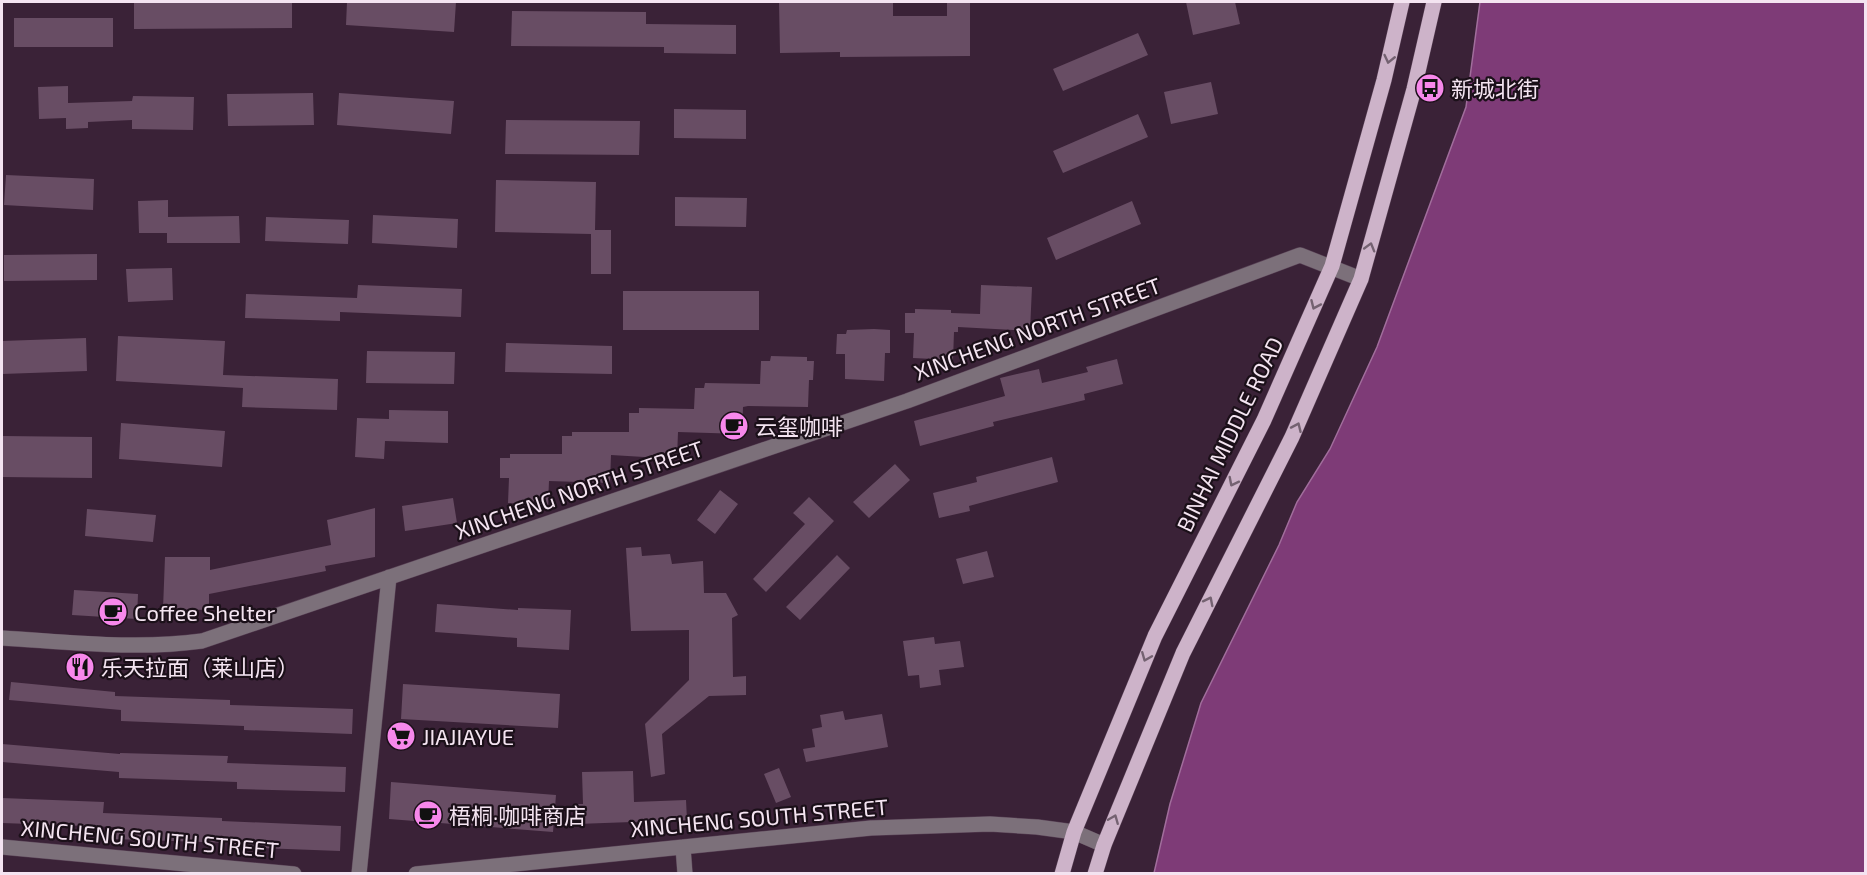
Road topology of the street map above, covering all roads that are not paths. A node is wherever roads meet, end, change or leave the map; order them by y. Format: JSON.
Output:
{"nodes":[{"id":1,"x":1402,"y":2,"type":"edge"},
{"id":2,"x":1434,"y":2,"type":"edge"},
{"id":3,"x":1332,"y":266,"type":"junction"},
{"id":4,"x":1361,"y":279,"type":"junction"},
{"id":5,"x":389,"y":577,"type":"junction"},
{"id":6,"x":2,"y":638,"type":"edge"},
{"id":7,"x":1074,"y":832,"type":"junction"},
{"id":8,"x":1104,"y":845,"type":"junction"},
{"id":9,"x":2,"y":847,"type":"edge"},
{"id":10,"x":683,"y":847,"type":"junction"},
{"id":11,"x":294,"y":873,"type":"edge"},
{"id":12,"x":359,"y":873,"type":"edge"},
{"id":13,"x":416,"y":873,"type":"edge"},
{"id":14,"x":685,"y":873,"type":"edge"},
{"id":15,"x":1062,"y":873,"type":"edge"},
{"id":16,"x":1095,"y":873,"type":"edge"}],
"edges":[{"from":1,"to":3,"type":"main road","name":"BINHAI MIDDLE ROAD","one_way":true},
{"from":4,"to":2,"type":"main road","one_way":true},
{"from":3,"to":4,"type":"street","name":"XINCHENG NORTH STREET"},
{"from":3,"to":5,"type":"street","name":"XINCHENG NORTH STREET"},
{"from":3,"to":7,"type":"main road","name":"BINHAI MIDDLE ROAD","one_way":true},
{"from":8,"to":4,"type":"main road","one_way":true},
{"from":5,"to":6,"type":"street","name":"XINCHENG NORTH STREET"},
{"from":5,"to":12,"type":"street"},
{"from":7,"to":8,"type":"street","name":"XINCHENG SOUTH STREET"},
{"from":7,"to":10,"type":"street","name":"XINCHENG SOUTH STREET"},
{"from":7,"to":15,"type":"main road","name":"BINHAI MIDDLE ROAD"},
{"from":8,"to":16,"type":"main road"},
{"from":9,"to":11,"type":"street","name":"XINCHENG SOUTH STREET"},
{"from":10,"to":13,"type":"street","name":"XINCHENG SOUTH STREET"},
{"from":10,"to":14,"type":"street"}]}
